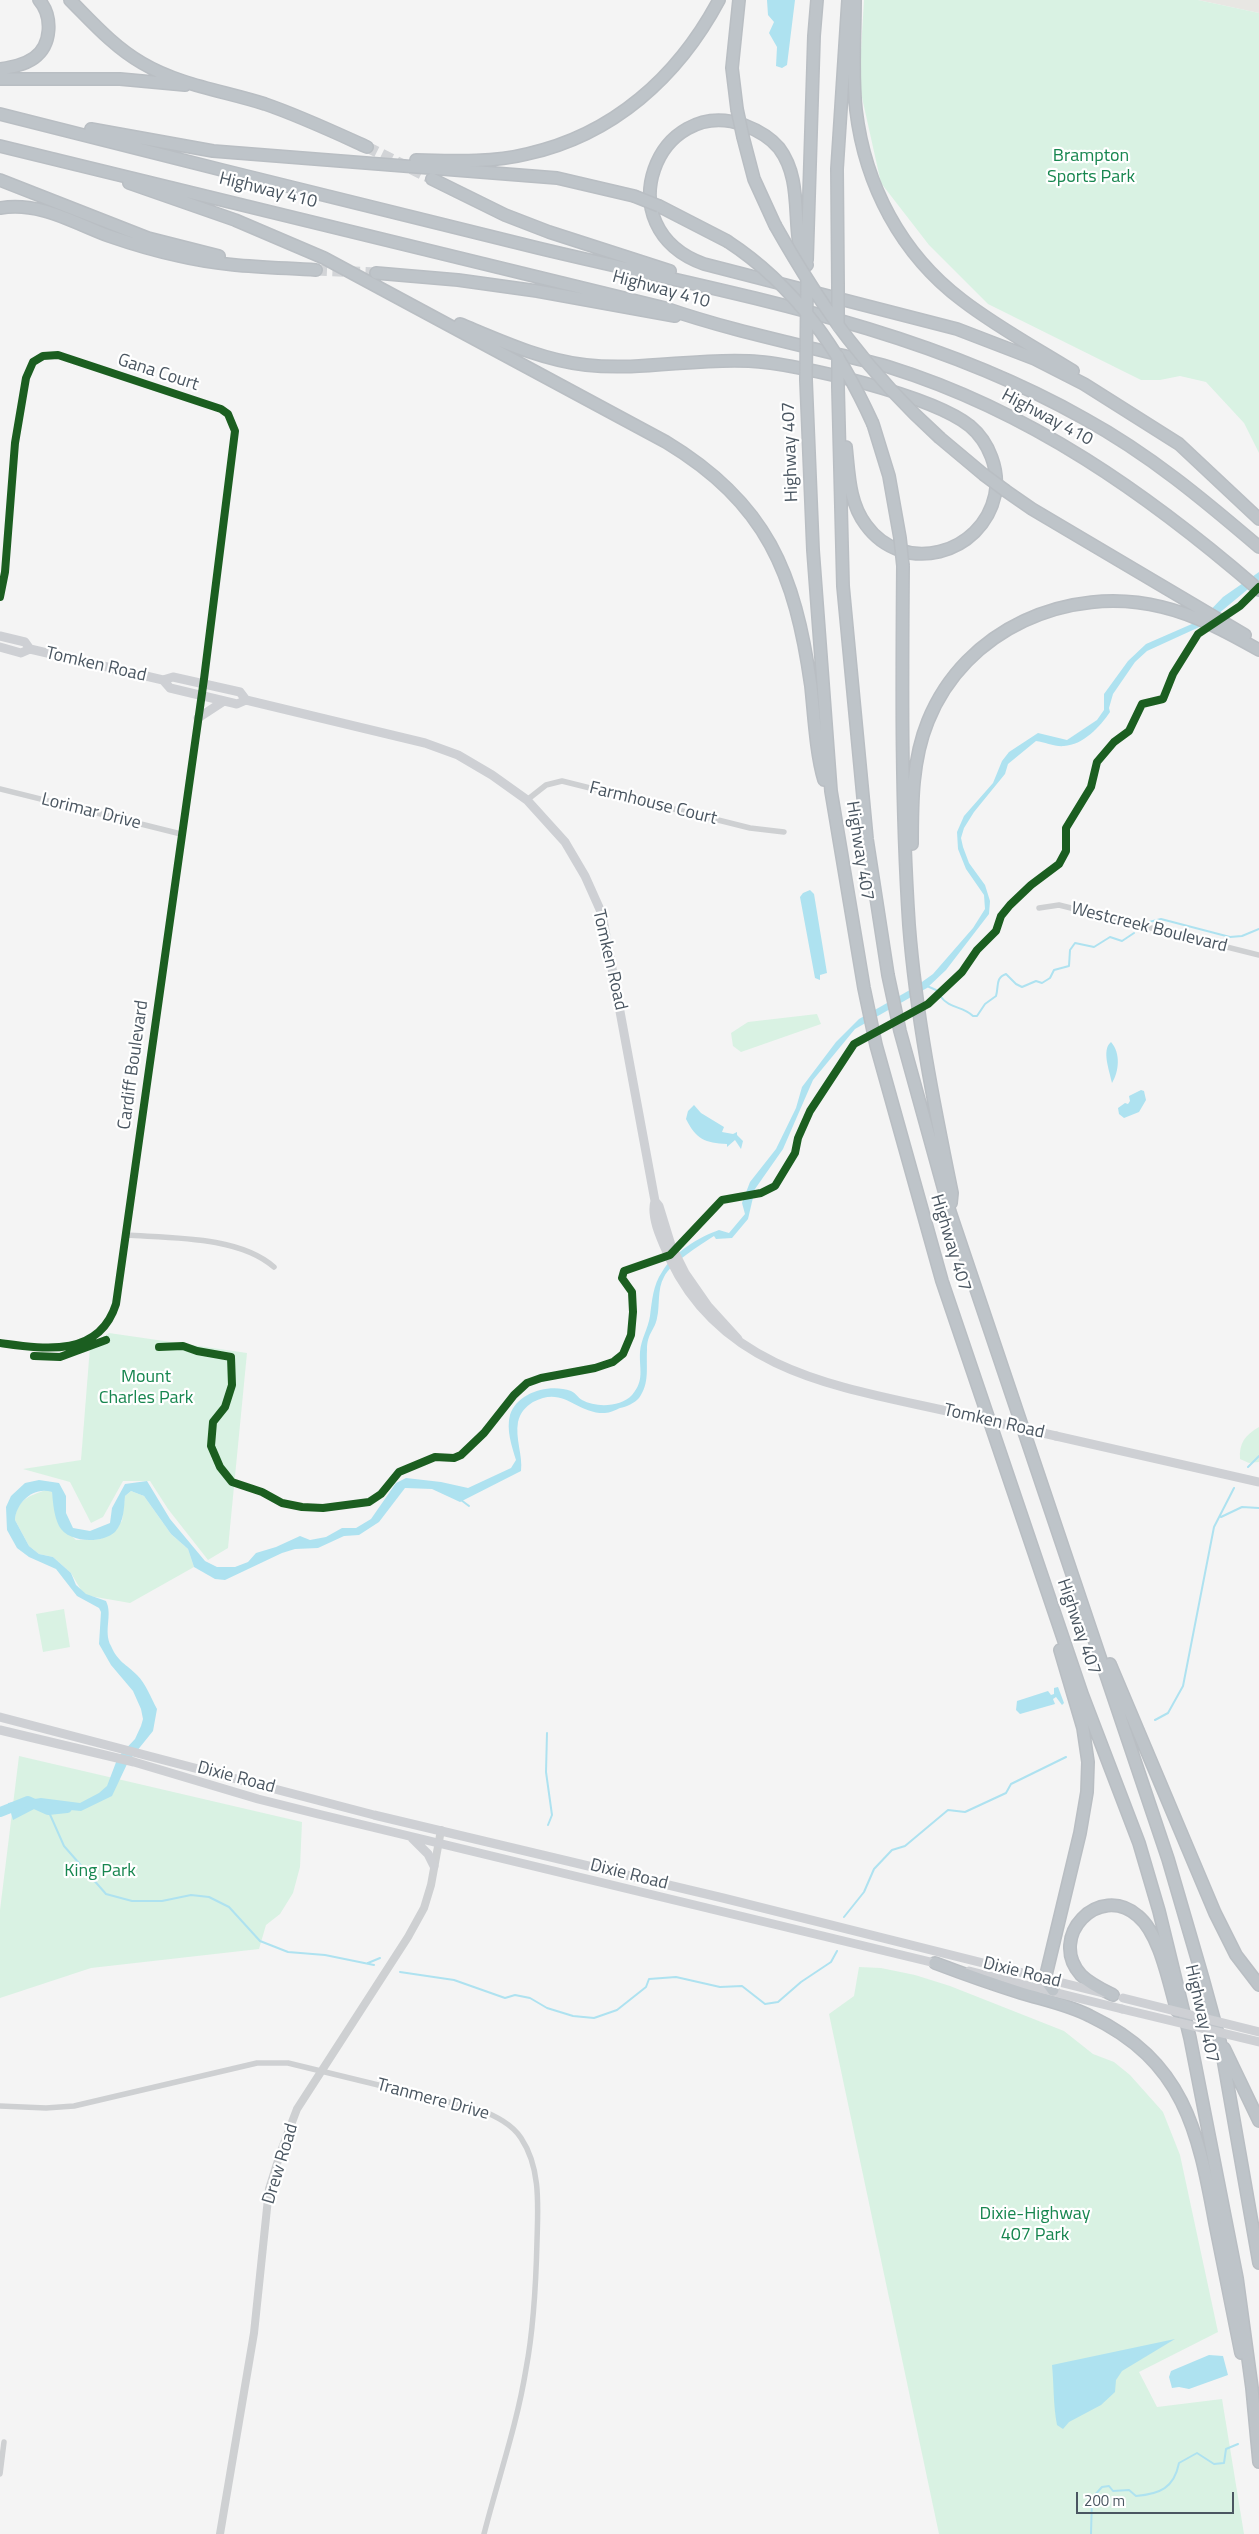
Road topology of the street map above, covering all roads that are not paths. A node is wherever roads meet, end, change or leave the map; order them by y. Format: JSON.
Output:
{"nodes":[{"id":1,"x":40,"y":0,"type":"edge"},
{"id":2,"x":70,"y":0,"type":"edge"},
{"id":3,"x":719,"y":0,"type":"edge"},
{"id":4,"x":739,"y":0,"type":"edge"},
{"id":5,"x":817,"y":0,"type":"edge"},
{"id":6,"x":848,"y":0,"type":"edge"},
{"id":7,"x":855,"y":0,"type":"edge"},
{"id":8,"x":0,"y":69,"type":"edge"},
{"id":9,"x":0,"y":79,"type":"edge"},
{"id":10,"x":204,"y":87,"type":"junction"},
{"id":11,"x":0,"y":114,"type":"edge"},
{"id":12,"x":0,"y":146,"type":"edge"},
{"id":13,"x":367,"y":148,"type":"tunnel mouth"},
{"id":14,"x":371,"y":162,"type":"junction"},
{"id":15,"x":68,"y":163,"type":"junction"},
{"id":16,"x":432,"y":179,"type":"tunnel mouth"},
{"id":17,"x":0,"y":180,"type":"edge"},
{"id":18,"x":0,"y":208,"type":"edge"},
{"id":19,"x":807,"y":265,"type":"junction"},
{"id":20,"x":279,"y":268,"type":"junction"},
{"id":21,"x":316,"y":270,"type":"tunnel mouth"},
{"id":22,"x":376,"y":272,"type":"tunnel mouth"},
{"id":23,"x":696,"y":284,"type":"junction"},
{"id":24,"x":416,"y":308,"type":"junction"},
{"id":25,"x":694,"y":318,"type":"junction"},
{"id":26,"x":839,"y":425,"type":"junction"},
{"id":27,"x":1153,"y":426,"type":"junction"},
{"id":28,"x":1259,"y":519,"type":"edge"},
{"id":29,"x":1259,"y":547,"type":"edge"},
{"id":30,"x":1259,"y":590,"type":"edge"},
{"id":31,"x":0,"y":597,"type":"edge"},
{"id":32,"x":1224,"y":627,"type":"junction"},
{"id":33,"x":0,"y":636,"type":"edge"},
{"id":34,"x":1259,"y":644,"type":"edge"},
{"id":35,"x":0,"y":647,"type":"edge"},
{"id":36,"x":30,"y":649,"type":"junction"},
{"id":37,"x":1259,"y":650,"type":"edge"},
{"id":38,"x":162,"y":680,"type":"junction"},
{"id":39,"x":203,"y":683,"type":"junction"},
{"id":40,"x":201,"y":696,"type":"junction"},
{"id":41,"x":246,"y":700,"type":"junction"},
{"id":42,"x":224,"y":701,"type":"junction"},
{"id":43,"x":198,"y":718,"type":"junction"},
{"id":44,"x":0,"y":789,"type":"edge"},
{"id":45,"x":831,"y":791,"type":"junction"},
{"id":46,"x":527,"y":800,"type":"junction"},
{"id":47,"x":784,"y":832,"type":"dead end"},
{"id":48,"x":181,"y":834,"type":"junction"},
{"id":49,"x":907,"y":887,"type":"junction"},
{"id":50,"x":1039,"y":908,"type":"dead end"},
{"id":51,"x":1259,"y":955,"type":"edge"},
{"id":52,"x":950,"y":1212,"type":"junction"},
{"id":53,"x":126,"y":1235,"type":"junction"},
{"id":54,"x":274,"y":1267,"type":"dead end"},
{"id":55,"x":0,"y":1343,"type":"edge"},
{"id":56,"x":1259,"y":1482,"type":"edge"},
{"id":57,"x":1049,"y":1596,"type":"junction"},
{"id":58,"x":1084,"y":1605,"type":"junction"},
{"id":59,"x":0,"y":1717,"type":"edge"},
{"id":60,"x":0,"y":1730,"type":"edge"},
{"id":61,"x":441,"y":1830,"type":"junction"},
{"id":62,"x":410,"y":1837,"type":"junction"},
{"id":63,"x":437,"y":1843,"type":"junction"},
{"id":64,"x":434,"y":1866,"type":"junction"},
{"id":65,"x":936,"y":1963,"type":"junction"},
{"id":66,"x":1045,"y":1978,"type":"junction"},
{"id":67,"x":1259,"y":1985,"type":"edge"},
{"id":68,"x":1053,"y":1990,"type":"junction"},
{"id":69,"x":1118,"y":1997,"type":"junction"},
{"id":70,"x":1259,"y":2032,"type":"edge"},
{"id":71,"x":1190,"y":2038,"type":"junction"},
{"id":72,"x":1220,"y":2041,"type":"junction"},
{"id":73,"x":1259,"y":2042,"type":"edge"},
{"id":74,"x":321,"y":2071,"type":"junction"},
{"id":75,"x":0,"y":2106,"type":"edge"},
{"id":76,"x":1259,"y":2121,"type":"edge"},
{"id":77,"x":1259,"y":2263,"type":"edge"},
{"id":78,"x":1252,"y":2388,"type":"junction"},
{"id":79,"x":4,"y":2442,"type":"dead end"},
{"id":80,"x":1259,"y":2462,"type":"edge"},
{"id":81,"x":0,"y":2474,"type":"edge"},
{"id":82,"x":220,"y":2534,"type":"edge"},
{"id":83,"x":484,"y":2534,"type":"edge"}],
"edges":[{"from":1,"to":8,"type":"highway"},
{"from":2,"to":10,"type":"highway"},
{"from":3,"to":14,"type":"highway"},
{"from":4,"to":32,"type":"highway","bridge":true},
{"from":5,"to":19,"type":"highway","name":"Highway 407"},
{"from":6,"to":26,"type":"highway","name":"Highway 407","bridge":true},
{"from":7,"to":27,"type":"highway"},
{"from":9,"to":10,"type":"highway"},
{"from":10,"to":13,"type":"highway"},
{"from":11,"to":14,"type":"highway"},
{"from":11,"to":23,"type":"highway","name":"Highway 410"},
{"from":12,"to":15,"type":"highway","name":"Highway 410"},
{"from":14,"to":49,"type":"highway","bridge":true},
{"from":15,"to":24,"type":"highway"},
{"from":15,"to":25,"type":"highway","name":"Highway 410"},
{"from":16,"to":23,"type":"highway"},
{"from":17,"to":20,"type":"highway"},
{"from":18,"to":20,"type":"highway"},
{"from":19,"to":27,"type":"highway"},
{"from":19,"to":45,"type":"highway","name":"Highway 407","bridge":true},
{"from":20,"to":21,"type":"highway"},
{"from":22,"to":25,"type":"highway"},
{"from":23,"to":29,"type":"highway","name":"Highway 410"},
{"from":24,"to":26,"type":"highway"},
{"from":24,"to":45,"type":"highway"},
{"from":25,"to":30,"type":"highway","name":"Highway 410"},
{"from":26,"to":52,"type":"highway","name":"Highway 407"},
{"from":27,"to":28,"type":"highway"},
{"from":31,"to":39,"type":"street","name":"Gana Court"},
{"from":32,"to":34,"type":"highway"},
{"from":32,"to":37,"type":"highway"},
{"from":32,"to":49,"type":"highway"},
{"from":33,"to":36,"type":"main road","name":"Tomken Road"},
{"from":35,"to":36,"type":"main road","name":"Tomken Road"},
{"from":36,"to":38,"type":"main road","name":"Tomken Road"},
{"from":38,"to":39,"type":"main road","name":"Tomken Road"},
{"from":38,"to":40,"type":"main road","name":"Tomken Road"},
{"from":39,"to":40,"type":"street","name":"Gana Court"},
{"from":39,"to":41,"type":"main road","name":"Tomken Road"},
{"from":40,"to":42,"type":"main road","name":"Tomken Road"},
{"from":40,"to":43,"type":"street","name":"Cardiff Boulevard"},
{"from":41,"to":42,"type":"main road","name":"Tomken Road"},
{"from":41,"to":46,"type":"main road","name":"Tomken Road"},
{"from":42,"to":43,"type":"main road"},
{"from":43,"to":48,"type":"street","name":"Cardiff Boulevard"},
{"from":44,"to":48,"type":"street","name":"Lorimar Drive"},
{"from":45,"to":57,"type":"highway","name":"Highway 407"},
{"from":46,"to":47,"type":"street","name":"Farmhouse Court"},
{"from":46,"to":56,"type":"main road","name":"Tomken Road","bridge":true},
{"from":48,"to":53,"type":"street","name":"Cardiff Boulevard"},
{"from":49,"to":52,"type":"highway"},
{"from":50,"to":51,"type":"street","name":"Westcreek Boulevard"},
{"from":52,"to":58,"type":"highway","name":"Highway 407"},
{"from":53,"to":54,"type":"street"},
{"from":53,"to":55,"type":"street","name":"Cardiff Boulevard"},
{"from":57,"to":66,"type":"highway"},
{"from":57,"to":71,"type":"highway","name":"Highway 407"},
{"from":58,"to":67,"type":"highway"},
{"from":58,"to":72,"type":"highway","name":"Highway 407"},
{"from":59,"to":61,"type":"main road","name":"Dixie Road"},
{"from":60,"to":62,"type":"main road","name":"Dixie Road"},
{"from":61,"to":63,"type":"street","name":"Drew Road"},
{"from":61,"to":66,"type":"main road","name":"Dixie Road"},
{"from":62,"to":63,"type":"main road","name":"Dixie Road"},
{"from":62,"to":64,"type":"main road"},
{"from":63,"to":64,"type":"street","name":"Drew Road"},
{"from":63,"to":65,"type":"main road","name":"Dixie Road"},
{"from":64,"to":74,"type":"street","name":"Drew Road"},
{"from":65,"to":68,"type":"main road","name":"Dixie Road"},
{"from":65,"to":78,"type":"highway"},
{"from":66,"to":68,"type":"highway"},
{"from":66,"to":69,"type":"main road","name":"Dixie Road"},
{"from":68,"to":73,"type":"main road","name":"Dixie Road","bridge":true},
{"from":69,"to":70,"type":"main road","name":"Dixie Road","bridge":true},
{"from":69,"to":71,"type":"highway"},
{"from":71,"to":78,"type":"highway","name":"Highway 407"},
{"from":72,"to":76,"type":"highway"},
{"from":72,"to":77,"type":"highway","name":"Highway 407"},
{"from":74,"to":75,"type":"street","name":"Tranmere Drive"},
{"from":74,"to":82,"type":"street","name":"Drew Road"},
{"from":74,"to":83,"type":"street","name":"Tranmere Drive"},
{"from":78,"to":80,"type":"highway","name":"Highway 407"},
{"from":79,"to":81,"type":"street"}]}
